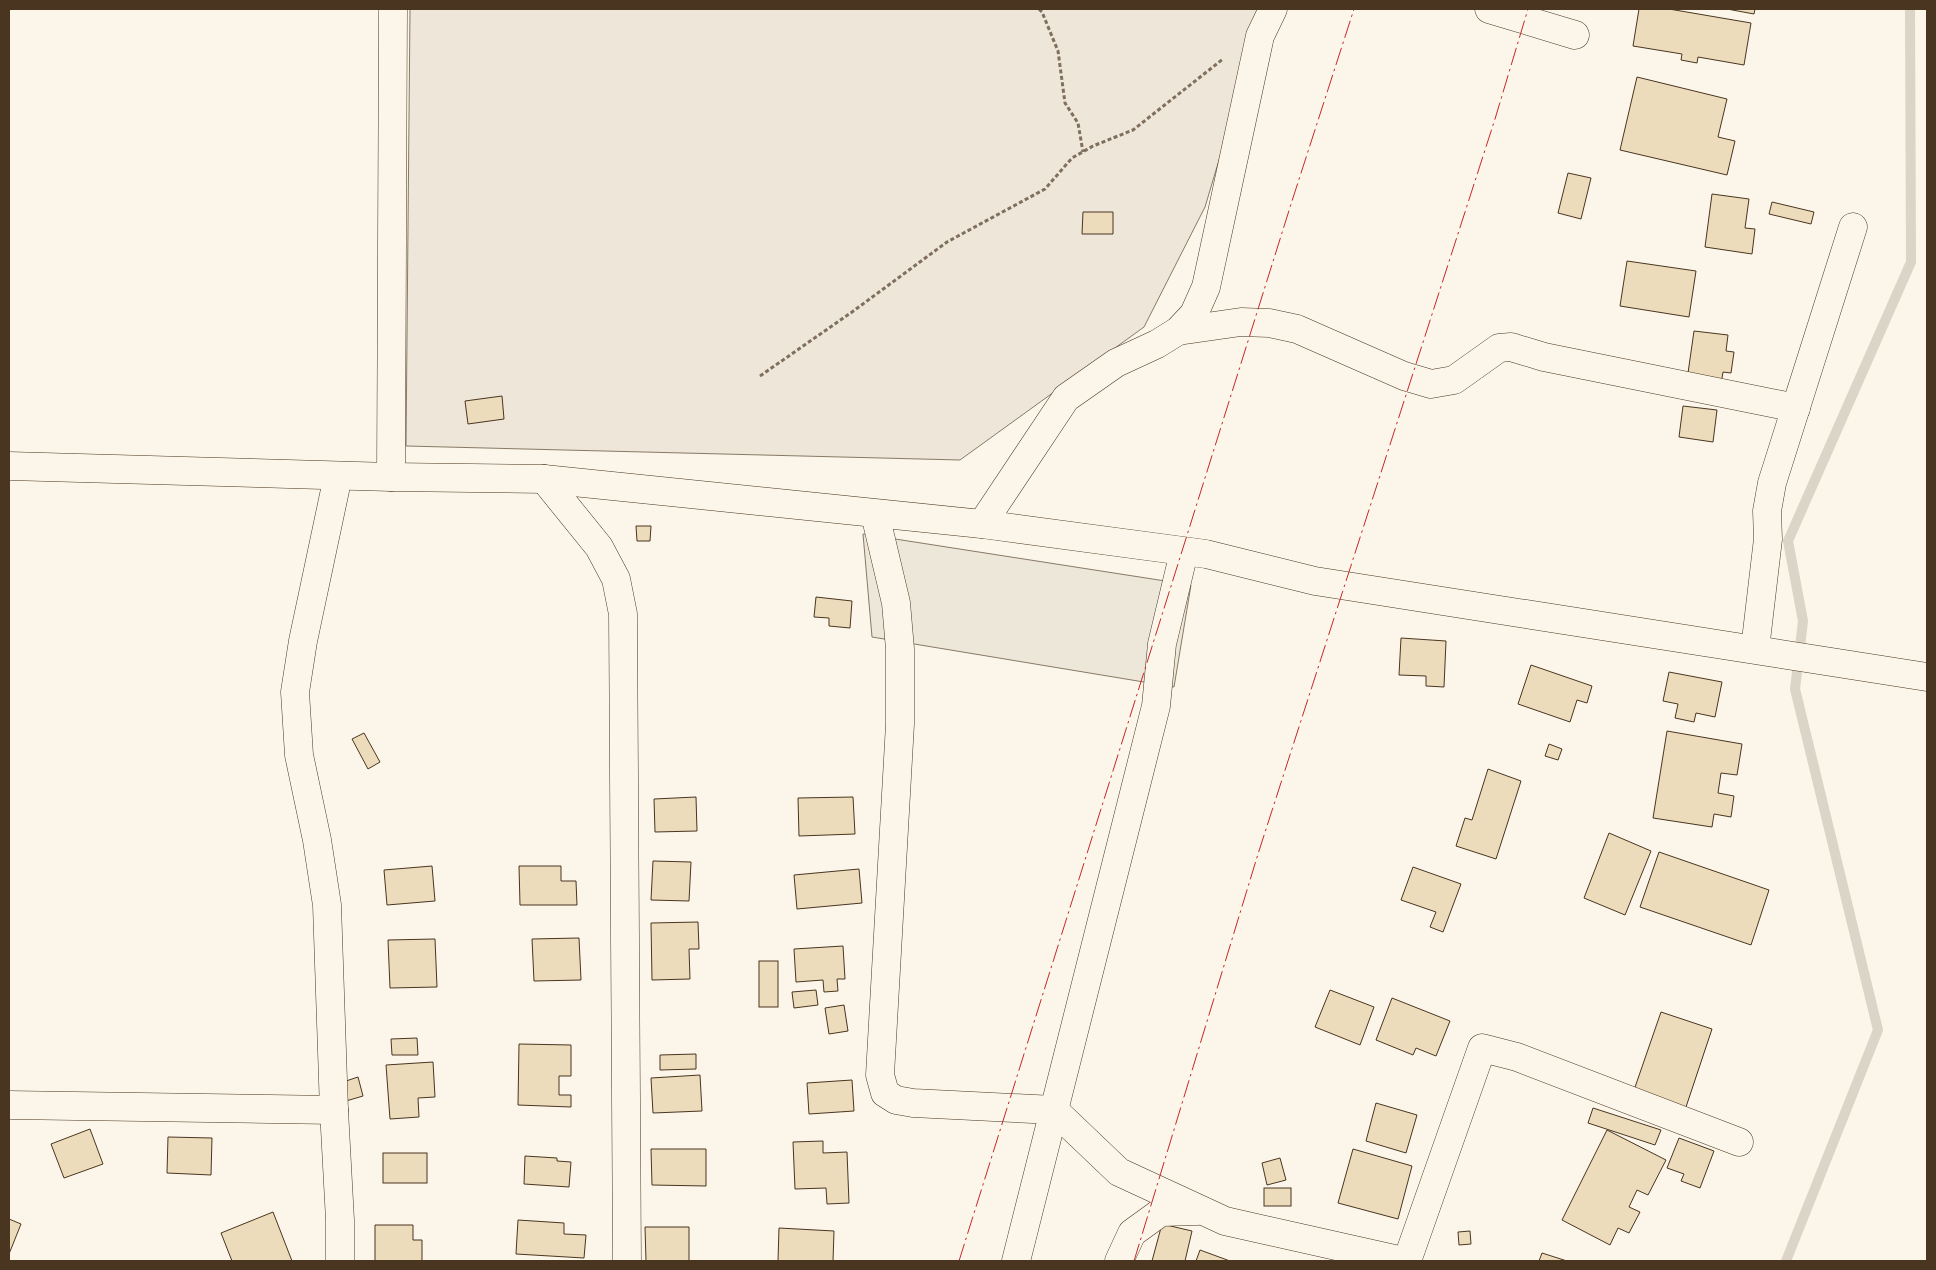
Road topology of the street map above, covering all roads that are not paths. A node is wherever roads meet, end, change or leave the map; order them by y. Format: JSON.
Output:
{"nodes":[{"id":1,"x":393,"y":9,"type":"edge"},
{"id":2,"x":1273,"y":9,"type":"edge"},
{"id":3,"x":1489,"y":9,"type":"edge"},
{"id":4,"x":1575,"y":35,"type":"dead end"},
{"id":5,"x":1853,"y":227,"type":"dead end"},
{"id":6,"x":1178,"y":331,"type":"junction"},
{"id":7,"x":1796,"y":408,"type":"junction"},
{"id":8,"x":9,"y":466,"type":"edge"},
{"id":9,"x":338,"y":476,"type":"junction"},
{"id":10,"x":391,"y":478,"type":"junction"},
{"id":11,"x":544,"y":479,"type":"junction"},
{"id":12,"x":875,"y":514,"type":"junction"},
{"id":13,"x":982,"y":524,"type":"junction"},
{"id":14,"x":1184,"y":552,"type":"junction"},
{"id":15,"x":1763,"y":650,"type":"junction"},
{"id":16,"x":1927,"y":677,"type":"edge"},
{"id":17,"x":9,"y":1105,"type":"edge"},
{"id":18,"x":334,"y":1110,"type":"junction"},
{"id":19,"x":1054,"y":1110,"type":"junction"},
{"id":20,"x":1739,"y":1142,"type":"dead end"},
{"id":21,"x":1202,"y":1211,"type":"junction"},
{"id":22,"x":340,"y":1261,"type":"edge"},
{"id":23,"x":627,"y":1261,"type":"edge"},
{"id":24,"x":1016,"y":1261,"type":"edge"},
{"id":25,"x":1119,"y":1261,"type":"edge"},
{"id":26,"x":1403,"y":1261,"type":"edge"},
{"id":27,"x":1407,"y":1261,"type":"edge"}],
"edges":[{"from":1,"to":10,"type":"street"},
{"from":2,"to":6,"type":"street"},
{"from":3,"to":4,"type":"street"},
{"from":5,"to":7,"type":"street"},
{"from":6,"to":7,"type":"street"},
{"from":6,"to":13,"type":"street"},
{"from":7,"to":15,"type":"street"},
{"from":8,"to":9,"type":"street"},
{"from":9,"to":10,"type":"street"},
{"from":9,"to":18,"type":"street"},
{"from":10,"to":11,"type":"street"},
{"from":11,"to":12,"type":"street"},
{"from":11,"to":23,"type":"street"},
{"from":12,"to":13,"type":"street"},
{"from":12,"to":19,"type":"street"},
{"from":13,"to":14,"type":"street"},
{"from":14,"to":15,"type":"street"},
{"from":14,"to":19,"type":"street"},
{"from":15,"to":16,"type":"street"},
{"from":17,"to":18,"type":"street"},
{"from":18,"to":22,"type":"street"},
{"from":19,"to":21,"type":"street"},
{"from":19,"to":24,"type":"street"},
{"from":20,"to":27,"type":"street"},
{"from":21,"to":25,"type":"street"},
{"from":21,"to":26,"type":"street"}]}
